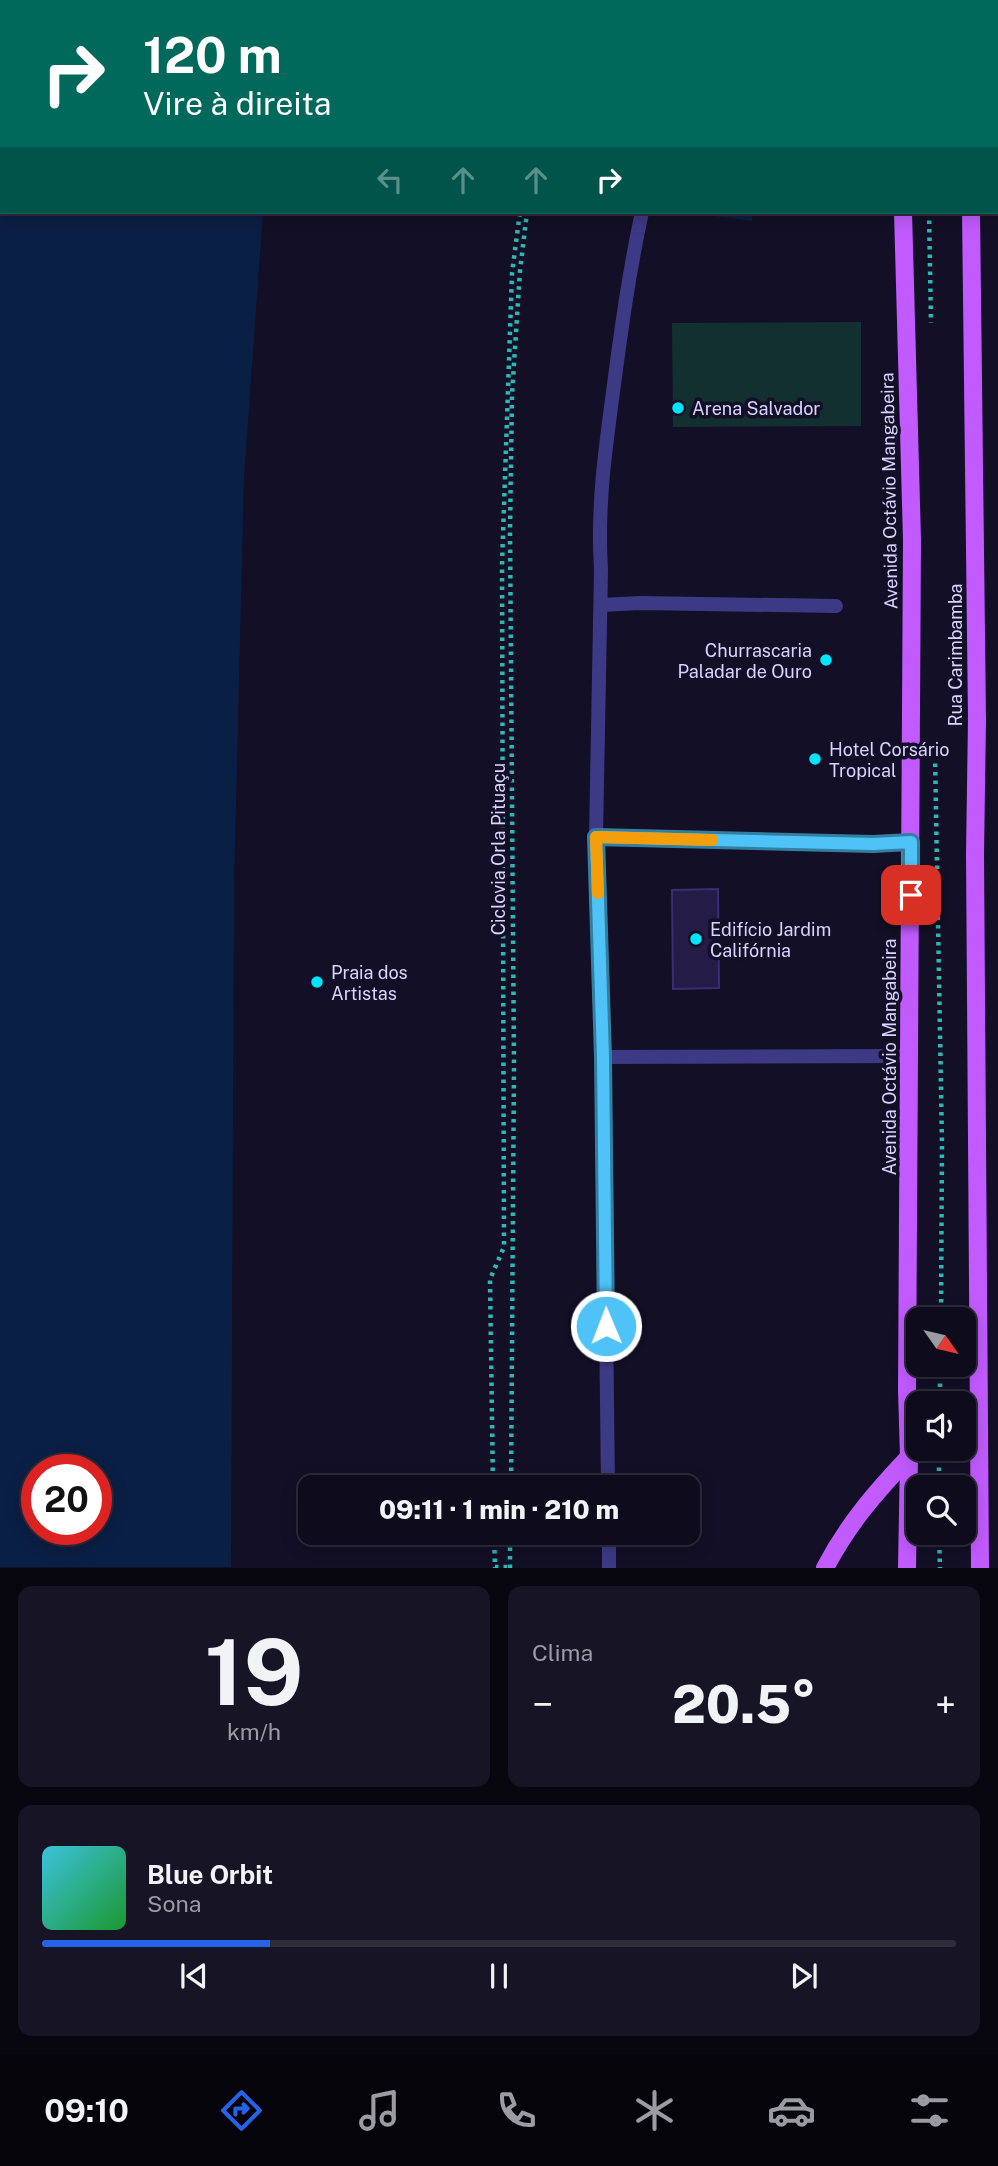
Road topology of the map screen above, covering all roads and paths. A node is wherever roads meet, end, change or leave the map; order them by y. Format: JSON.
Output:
{"nodes":[{"id":1,"x":520,"y":214,"type":"edge"},
{"id":2,"x":527,"y":214,"type":"edge"},
{"id":3,"x":642,"y":214,"type":"edge"},
{"id":4,"x":903,"y":214,"type":"edge"},
{"id":5,"x":929,"y":214,"type":"edge"},
{"id":6,"x":971,"y":214,"type":"edge"},
{"id":7,"x":930,"y":323,"type":"dead end"},
{"id":8,"x":502,"y":566,"type":"junction"},
{"id":9,"x":510,"y":566,"type":"junction"},
{"id":10,"x":600,"y":605,"type":"junction"},
{"id":11,"x":836,"y":606,"type":"dead end"},
{"id":12,"x":935,"y":748,"type":"dead end"},
{"id":13,"x":596,"y":837,"type":"junction"},
{"id":14,"x":911,"y":842,"type":"junction"},
{"id":15,"x":503,"y":1034,"type":"junction"},
{"id":16,"x":513,"y":1034,"type":"junction"},
{"id":17,"x":910,"y":1056,"type":"junction"},
{"id":18,"x":603,"y":1057,"type":"junction"},
{"id":19,"x":941,"y":1307,"type":"edge"},
{"id":20,"x":907,"y":1391,"type":"edge"},
{"id":21,"x":906,"y":1460,"type":"edge"},
{"id":22,"x":909,"y":1461,"type":"edge"},
{"id":23,"x":493,"y":1475,"type":"edge"},
{"id":24,"x":511,"y":1475,"type":"edge"},
{"id":25,"x":608,"y":1475,"type":"edge"},
{"id":26,"x":494,"y":1545,"type":"edge"},
{"id":27,"x":510,"y":1545,"type":"edge"},
{"id":28,"x":609,"y":1545,"type":"edge"},
{"id":29,"x":939,"y":1545,"type":"edge"},
{"id":30,"x":495,"y":1567,"type":"edge"},
{"id":31,"x":510,"y":1567,"type":"edge"},
{"id":32,"x":609,"y":1567,"type":"edge"},
{"id":33,"x":825,"y":1567,"type":"edge"},
{"id":34,"x":907,"y":1567,"type":"edge"},
{"id":35,"x":940,"y":1567,"type":"edge"},
{"id":36,"x":980,"y":1567,"type":"edge"}],
"edges":[{"from":1,"to":8,"type":"path"},
{"from":2,"to":9,"type":"path","name":"Ciclovia Orla Pituaçu"},
{"from":3,"to":10,"type":"lane"},
{"from":4,"to":14,"type":"main road","name":"Avenida Octávio Mangabeira"},
{"from":5,"to":7,"type":"path"},
{"from":6,"to":36,"type":"main road","name":"Rua Carimbamba"},
{"from":8,"to":9,"type":"path"},
{"from":8,"to":15,"type":"path"},
{"from":9,"to":16,"type":"path","name":"Ciclovia Orla Pituaçu"},
{"from":10,"to":11,"type":"lane"},
{"from":10,"to":13,"type":"lane"},
{"from":12,"to":19,"type":"path"},
{"from":13,"to":14,"type":"lane"},
{"from":13,"to":18,"type":"lane"},
{"from":14,"to":17,"type":"main road","name":"Avenida Octávio Mangabeira"},
{"from":15,"to":16,"type":"path"},
{"from":15,"to":23,"type":"path"},
{"from":16,"to":24,"type":"path","name":"Ciclovia Orla Pituaçu"},
{"from":17,"to":18,"type":"lane"},
{"from":17,"to":20,"type":"main road","name":"Avenida Octávio Mangabeira"},
{"from":18,"to":25,"type":"lane"},
{"from":21,"to":33,"type":"main road"},
{"from":22,"to":34,"type":"main road","name":"Avenida Octávio Mangabeira"},
{"from":26,"to":30,"type":"path"},
{"from":27,"to":31,"type":"path"},
{"from":28,"to":32,"type":"lane"},
{"from":29,"to":35,"type":"path"},
{"from":30,"to":31,"type":"path"}]}
